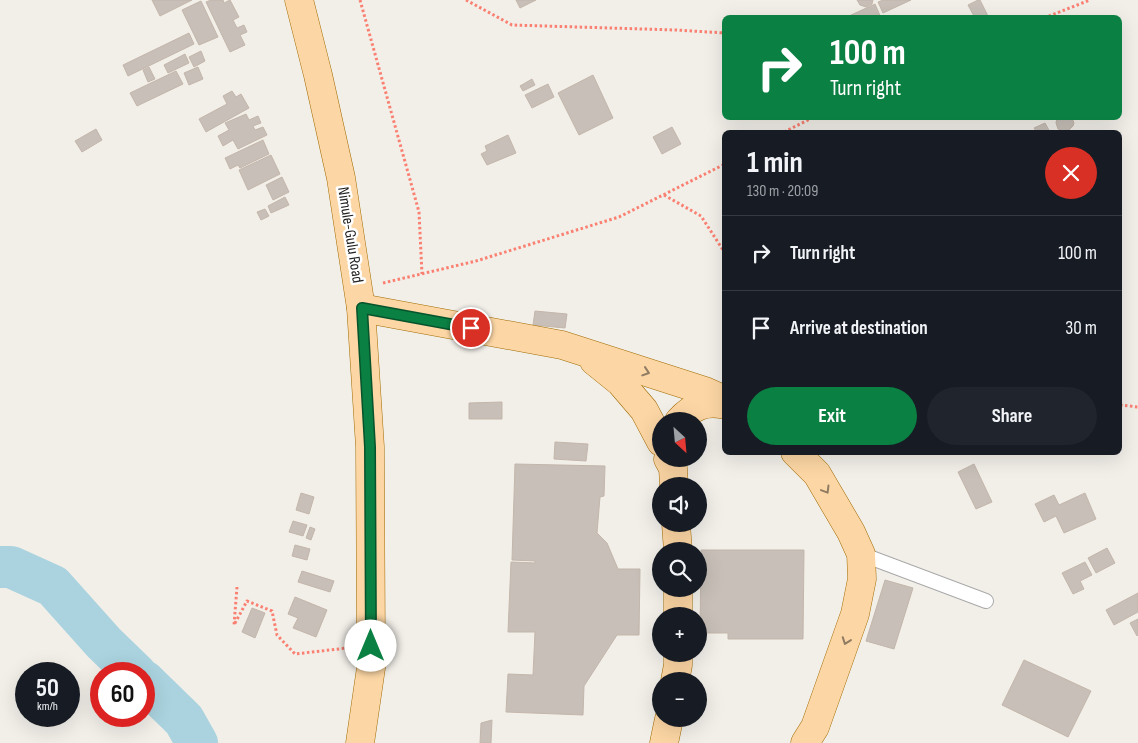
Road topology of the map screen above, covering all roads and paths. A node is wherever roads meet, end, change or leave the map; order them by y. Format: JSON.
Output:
{"nodes":[{"id":1,"x":299,"y":0,"type":"edge"},
{"id":2,"x":360,"y":0,"type":"edge"},
{"id":3,"x":466,"y":0,"type":"edge"},
{"id":4,"x":1090,"y":0,"type":"edge"},
{"id":5,"x":1052,"y":15,"type":"edge"},
{"id":6,"x":722,"y":33,"type":"edge"},
{"id":7,"x":808,"y":120,"type":"edge"},
{"id":8,"x":788,"y":130,"type":"edge"},
{"id":9,"x":722,"y":166,"type":"edge"},
{"id":10,"x":663,"y":195,"type":"junction"},
{"id":11,"x":722,"y":249,"type":"edge"},
{"id":12,"x":422,"y":274,"type":"junction"},
{"id":13,"x":360,"y":298,"type":"junction"},
{"id":14,"x":583,"y":352,"type":"junction"},
{"id":15,"x":722,"y":399,"type":"edge"},
{"id":16,"x":722,"y":404,"type":"edge"},
{"id":17,"x":1122,"y":405,"type":"edge"},
{"id":18,"x":1138,"y":407,"type":"edge"},
{"id":19,"x":688,"y":412,"type":"edge"},
{"id":20,"x":652,"y":425,"type":"edge"},
{"id":21,"x":798,"y":455,"type":"edge"},
{"id":22,"x":860,"y":554,"type":"junction"},
{"id":23,"x":237,"y":587,"type":"dead end"},
{"id":24,"x":986,"y":601,"type":"dead end"},
{"id":25,"x":371,"y":646,"type":"junction"},
{"id":26,"x":667,"y":727,"type":"edge"},
{"id":27,"x":360,"y":743,"type":"edge"},
{"id":28,"x":664,"y":743,"type":"edge"},
{"id":29,"x":805,"y":743,"type":"edge"}],
"edges":[{"from":1,"to":13,"type":"main road","name":"Nimule-Gulu Road"},
{"from":2,"to":12,"type":"path"},
{"from":3,"to":6,"type":"path"},
{"from":4,"to":5,"type":"path"},
{"from":7,"to":8,"type":"path"},
{"from":9,"to":10,"type":"path"},
{"from":10,"to":11,"type":"path"},
{"from":10,"to":12,"type":"path"},
{"from":12,"to":13,"type":"path"},
{"from":13,"to":14,"type":"main road"},
{"from":13,"to":25,"type":"main road","name":"Nimule-Gulu Road"},
{"from":14,"to":15,"type":"main road","one_way":true},
{"from":14,"to":20,"type":"main road"},
{"from":16,"to":19,"type":"main road"},
{"from":17,"to":18,"type":"path"},
{"from":21,"to":22,"type":"main road","one_way":true},
{"from":22,"to":24,"type":"lane"},
{"from":22,"to":29,"type":"main road","one_way":true},
{"from":23,"to":25,"type":"path"},
{"from":25,"to":27,"type":"main road","name":"Nimule-Gulu Road"},
{"from":26,"to":28,"type":"main road"}]}
